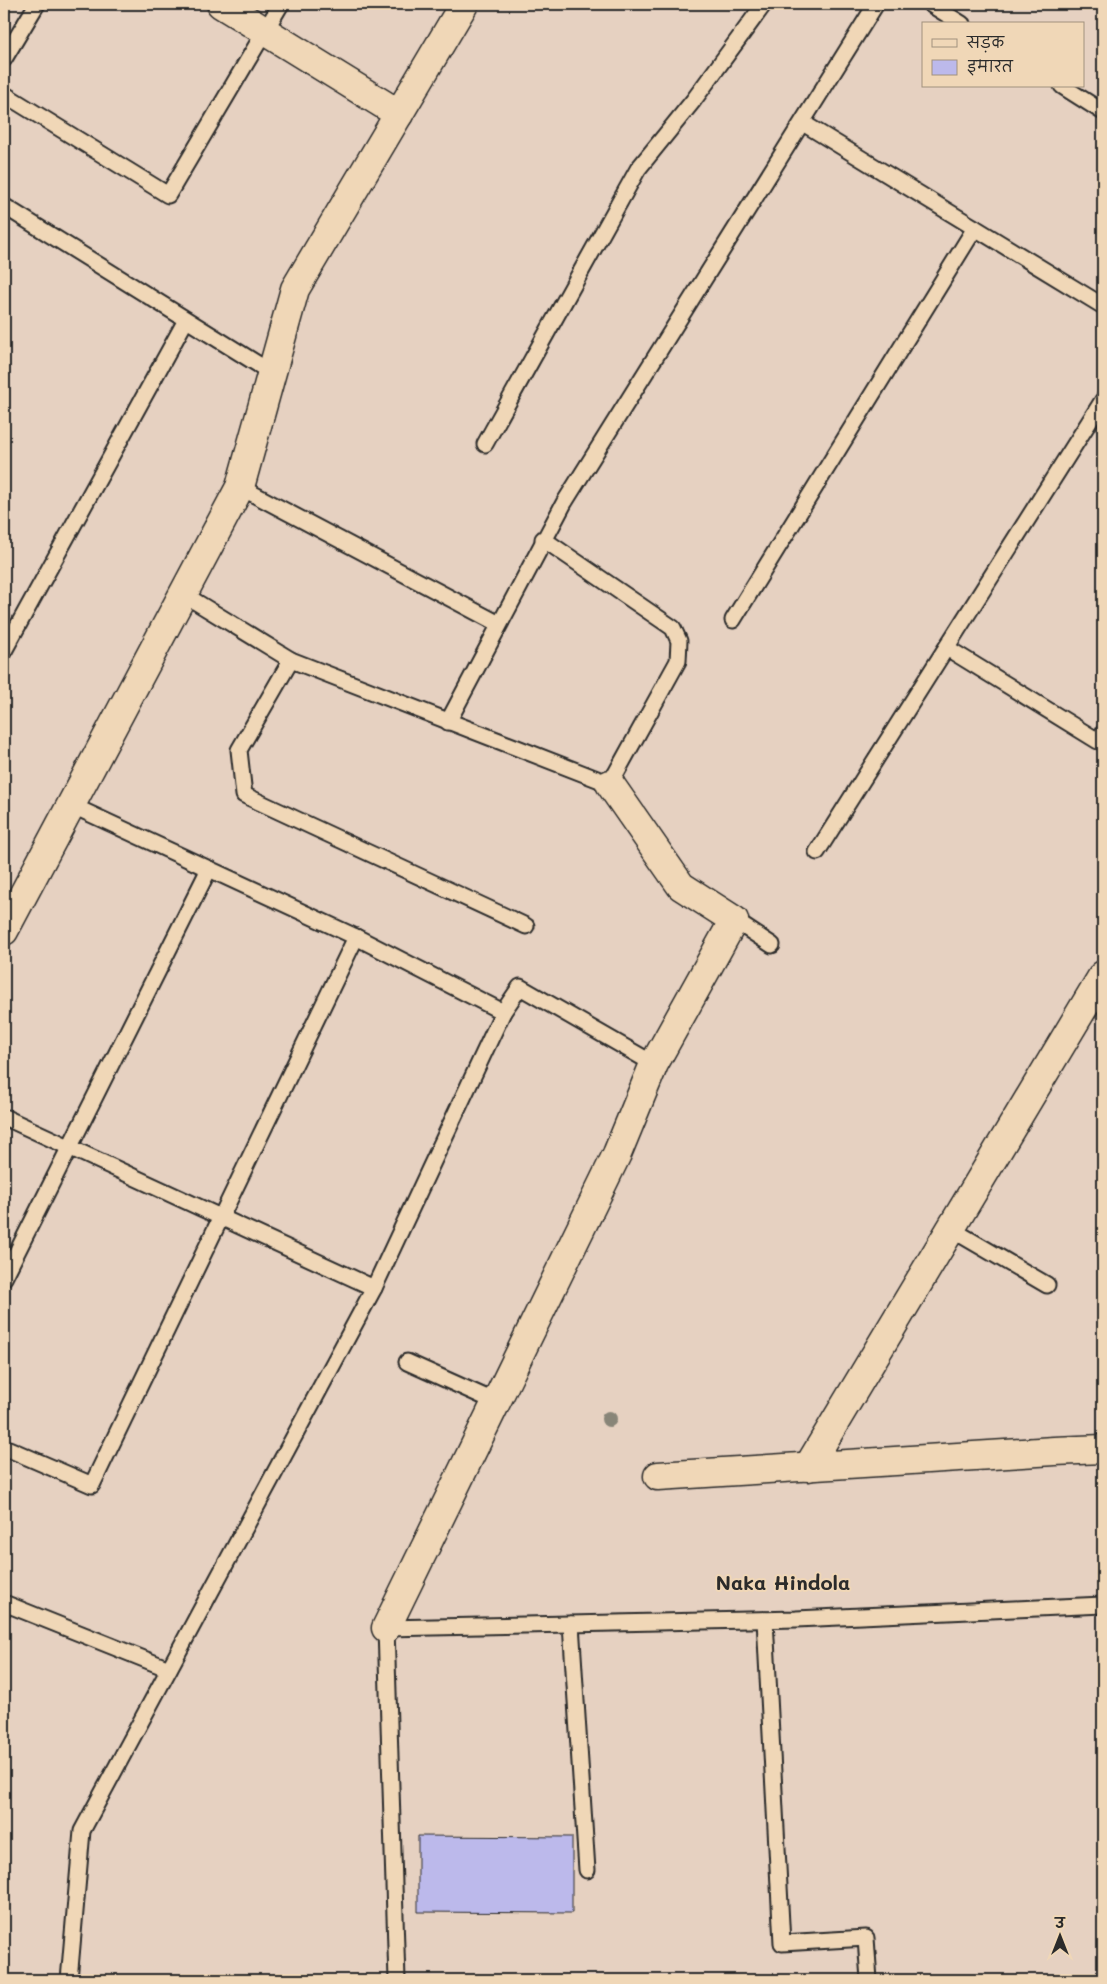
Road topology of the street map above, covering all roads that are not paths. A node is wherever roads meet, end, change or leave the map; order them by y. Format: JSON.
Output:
{"nodes":[{"id":1,"x":37,"y":4,"type":"edge"},
{"id":2,"x":221,"y":4,"type":"edge"},
{"id":3,"x":281,"y":4,"type":"edge"},
{"id":4,"x":464,"y":4,"type":"edge"},
{"id":5,"x":764,"y":4,"type":"edge"},
{"id":6,"x":876,"y":4,"type":"edge"},
{"id":7,"x":930,"y":4,"type":"edge"},
{"id":8,"x":959,"y":22,"type":"edge"},
{"id":9,"x":265,"y":31,"type":"junction"},
{"id":10,"x":4,"y":59,"type":"edge"},
{"id":11,"x":1065,"y":88,"type":"edge"},
{"id":12,"x":4,"y":94,"type":"edge"},
{"id":13,"x":1103,"y":112,"type":"edge"},
{"id":14,"x":399,"y":114,"type":"junction"},
{"id":15,"x":803,"y":123,"type":"junction"},
{"id":16,"x":4,"y":206,"type":"edge"},
{"id":17,"x":975,"y":228,"type":"junction"},
{"id":18,"x":1103,"y":306,"type":"edge"},
{"id":19,"x":186,"y":320,"type":"junction"},
{"id":20,"x":272,"y":373,"type":"junction"},
{"id":21,"x":1103,"y":400,"type":"edge"},
{"id":22,"x":485,"y":444,"type":"dead end"},
{"id":23,"x":240,"y":487,"type":"junction"},
{"id":24,"x":543,"y":539,"type":"junction"},
{"id":25,"x":183,"y":594,"type":"junction"},
{"id":26,"x":733,"y":620,"type":"dead end"},
{"id":27,"x":499,"y":624,"type":"junction"},
{"id":28,"x":946,"y":648,"type":"junction"},
{"id":29,"x":4,"y":651,"type":"edge"},
{"id":30,"x":291,"y":660,"type":"junction"},
{"id":31,"x":448,"y":722,"type":"junction"},
{"id":32,"x":1103,"y":733,"type":"edge"},
{"id":33,"x":610,"y":784,"type":"junction"},
{"id":34,"x":71,"y":805,"type":"junction"},
{"id":35,"x":817,"y":852,"type":"dead end"},
{"id":36,"x":209,"y":869,"type":"junction"},
{"id":37,"x":734,"y":920,"type":"junction"},
{"id":38,"x":526,"y":926,"type":"dead end"},
{"id":39,"x":4,"y":930,"type":"edge"},
{"id":40,"x":356,"y":937,"type":"junction"},
{"id":41,"x":772,"y":945,"type":"dead end"},
{"id":42,"x":1103,"y":975,"type":"edge"},
{"id":43,"x":504,"y":1012,"type":"junction"},
{"id":44,"x":654,"y":1064,"type":"junction"},
{"id":45,"x":4,"y":1117,"type":"edge"},
{"id":46,"x":69,"y":1148,"type":"junction"},
{"id":47,"x":220,"y":1217,"type":"junction"},
{"id":48,"x":951,"y":1229,"type":"junction"},
{"id":49,"x":4,"y":1278,"type":"edge"},
{"id":50,"x":1047,"y":1285,"type":"dead end"},
{"id":51,"x":374,"y":1288,"type":"junction"},
{"id":52,"x":407,"y":1362,"type":"dead end"},
{"id":53,"x":496,"y":1402,"type":"junction"},
{"id":54,"x":4,"y":1447,"type":"edge"},
{"id":55,"x":1103,"y":1449,"type":"edge"},
{"id":56,"x":808,"y":1467,"type":"junction"},
{"id":57,"x":658,"y":1476,"type":"dead end"},
{"id":58,"x":4,"y":1603,"type":"edge"},
{"id":59,"x":1103,"y":1605,"type":"edge"},
{"id":60,"x":765,"y":1620,"type":"junction"},
{"id":61,"x":571,"y":1624,"type":"junction"},
{"id":62,"x":386,"y":1628,"type":"junction"},
{"id":63,"x":169,"y":1669,"type":"junction"},
{"id":64,"x":587,"y":1870,"type":"dead end"},
{"id":65,"x":69,"y":1980,"type":"edge"},
{"id":66,"x":397,"y":1980,"type":"edge"},
{"id":67,"x":869,"y":1980,"type":"edge"}],
"edges":[{"from":1,"to":10,"type":"lane"},
{"from":2,"to":9,"type":"street"},
{"from":3,"to":9,"type":"lane"},
{"from":4,"to":14,"type":"street"},
{"from":5,"to":22,"type":"lane"},
{"from":6,"to":15,"type":"lane"},
{"from":7,"to":8,"type":"lane"},
{"from":9,"to":12,"type":"lane"},
{"from":9,"to":14,"type":"street"},
{"from":11,"to":13,"type":"lane"},
{"from":14,"to":20,"type":"street"},
{"from":15,"to":17,"type":"lane"},
{"from":15,"to":24,"type":"lane"},
{"from":16,"to":19,"type":"lane"},
{"from":17,"to":18,"type":"lane"},
{"from":17,"to":26,"type":"lane"},
{"from":19,"to":20,"type":"lane"},
{"from":19,"to":29,"type":"lane"},
{"from":20,"to":23,"type":"street"},
{"from":21,"to":28,"type":"lane"},
{"from":23,"to":25,"type":"street"},
{"from":23,"to":27,"type":"lane"},
{"from":24,"to":27,"type":"lane"},
{"from":24,"to":33,"type":"lane"},
{"from":25,"to":30,"type":"lane"},
{"from":25,"to":34,"type":"street"},
{"from":27,"to":31,"type":"lane"},
{"from":28,"to":32,"type":"lane"},
{"from":28,"to":35,"type":"lane"},
{"from":30,"to":31,"type":"lane"},
{"from":30,"to":38,"type":"lane"},
{"from":31,"to":33,"type":"lane"},
{"from":33,"to":37,"type":"street"},
{"from":34,"to":36,"type":"lane"},
{"from":34,"to":39,"type":"street"},
{"from":36,"to":40,"type":"lane"},
{"from":36,"to":46,"type":"lane"},
{"from":37,"to":41,"type":"lane"},
{"from":37,"to":44,"type":"street"},
{"from":40,"to":43,"type":"lane"},
{"from":40,"to":47,"type":"lane"},
{"from":42,"to":48,"type":"street"},
{"from":43,"to":44,"type":"lane"},
{"from":43,"to":51,"type":"lane"},
{"from":44,"to":53,"type":"street"},
{"from":45,"to":46,"type":"lane"},
{"from":46,"to":47,"type":"lane"},
{"from":46,"to":49,"type":"lane"},
{"from":47,"to":51,"type":"lane"},
{"from":47,"to":54,"type":"lane"},
{"from":48,"to":50,"type":"lane"},
{"from":48,"to":56,"type":"street"},
{"from":51,"to":63,"type":"lane"},
{"from":52,"to":53,"type":"lane"},
{"from":53,"to":62,"type":"street"},
{"from":55,"to":56,"type":"street"},
{"from":56,"to":57,"type":"street"},
{"from":58,"to":63,"type":"lane"},
{"from":59,"to":60,"type":"lane"},
{"from":60,"to":61,"type":"lane"},
{"from":60,"to":67,"type":"lane"},
{"from":61,"to":62,"type":"lane"},
{"from":61,"to":64,"type":"lane"},
{"from":62,"to":66,"type":"lane"},
{"from":63,"to":65,"type":"lane"}]}
